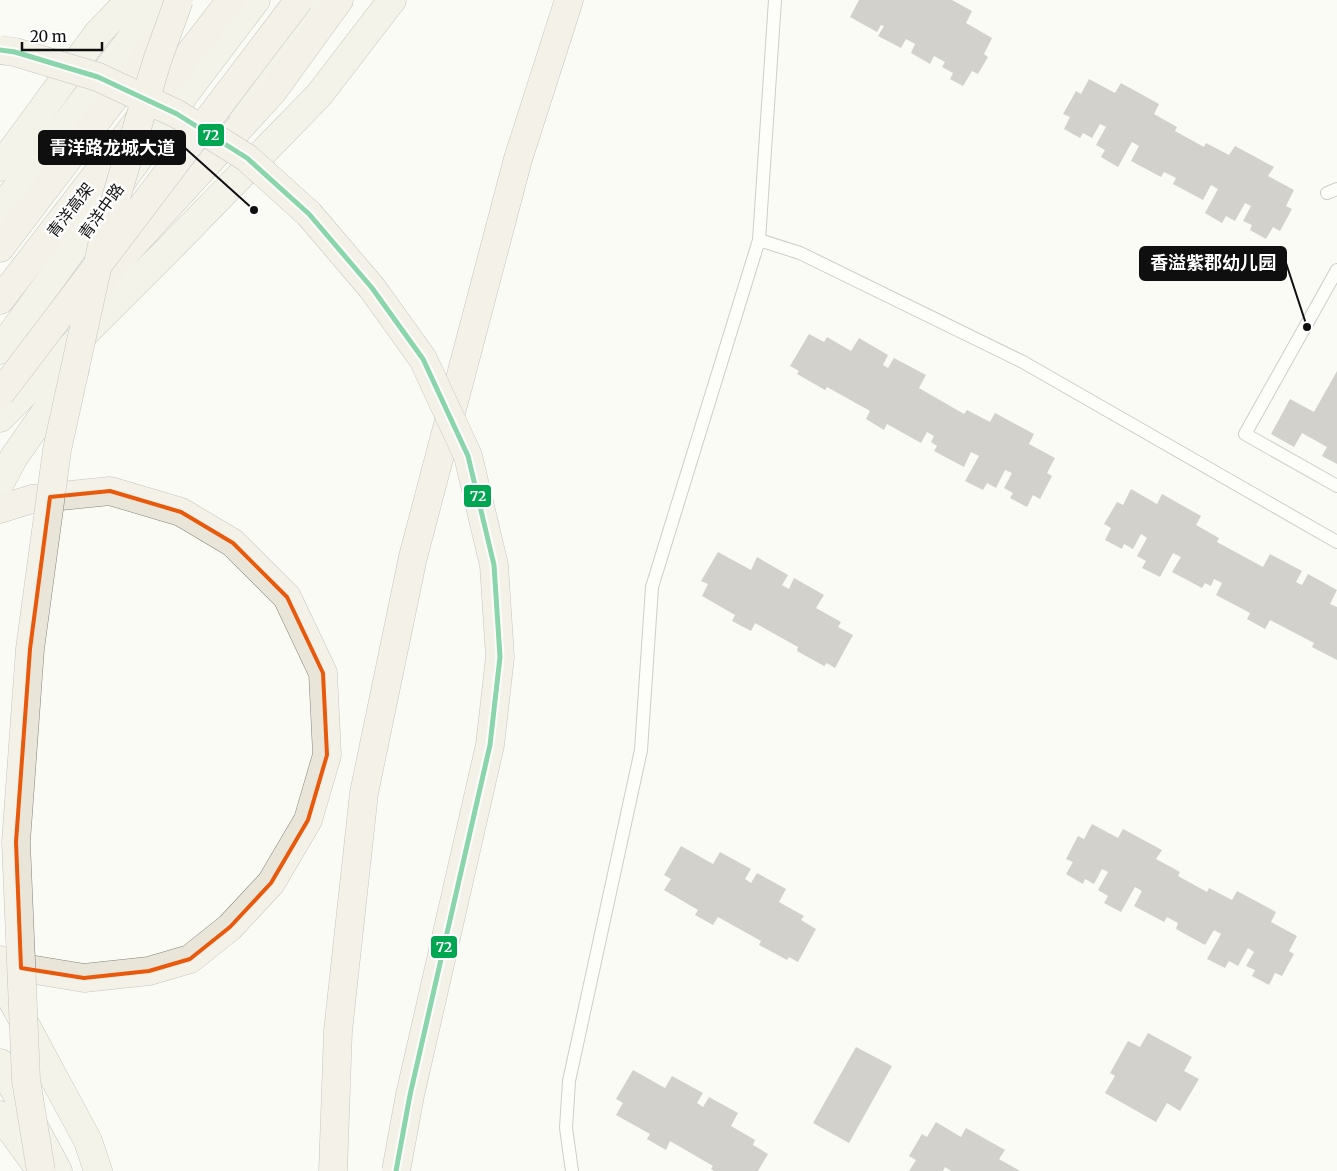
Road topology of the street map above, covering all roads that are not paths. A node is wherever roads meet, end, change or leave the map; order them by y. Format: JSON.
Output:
{"nodes":[{"id":1,"x":130,"y":0,"type":"edge"},
{"id":2,"x":161,"y":0,"type":"edge"},
{"id":3,"x":179,"y":0,"type":"edge"},
{"id":4,"x":189,"y":0,"type":"edge"},
{"id":5,"x":231,"y":0,"type":"edge"},
{"id":6,"x":256,"y":0,"type":"edge"},
{"id":7,"x":299,"y":0,"type":"edge"},
{"id":8,"x":321,"y":0,"type":"edge"},
{"id":9,"x":339,"y":0,"type":"edge"},
{"id":10,"x":392,"y":0,"type":"edge"},
{"id":11,"x":569,"y":0,"type":"edge"},
{"id":12,"x":775,"y":0,"type":"edge"},
{"id":13,"x":0,"y":50,"type":"edge"},
{"id":14,"x":0,"y":167,"type":"edge"},
{"id":15,"x":0,"y":210,"type":"edge"},
{"id":16,"x":759,"y":240,"type":"junction"},
{"id":17,"x":0,"y":248,"type":"edge"},
{"id":18,"x":168,"y":250,"type":"junction"},
{"id":19,"x":1337,"y":270,"type":"edge"},
{"id":20,"x":56,"y":273,"type":"junction"},
{"id":21,"x":0,"y":300,"type":"edge"},
{"id":22,"x":0,"y":350,"type":"edge"},
{"id":23,"x":6,"y":387,"type":"edge"},
{"id":24,"x":0,"y":418,"type":"edge"},
{"id":25,"x":0,"y":483,"type":"edge"},
{"id":26,"x":1337,"y":486,"type":"edge"},
{"id":27,"x":0,"y":509,"type":"edge"},
{"id":28,"x":1337,"y":542,"type":"edge"},
{"id":29,"x":0,"y":960,"type":"edge"},
{"id":30,"x":0,"y":973,"type":"edge"},
{"id":31,"x":0,"y":1063,"type":"edge"},
{"id":32,"x":0,"y":1115,"type":"edge"},
{"id":33,"x":41,"y":1171,"type":"edge"},
{"id":34,"x":58,"y":1171,"type":"edge"},
{"id":35,"x":98,"y":1171,"type":"edge"},
{"id":36,"x":332,"y":1171,"type":"edge"},
{"id":37,"x":396,"y":1171,"type":"edge"},
{"id":38,"x":572,"y":1171,"type":"edge"}],
"edges":[{"from":1,"to":14,"type":"main road"},
{"from":2,"to":15,"type":"main road"},
{"from":3,"to":33,"type":"highway","bridge":true},
{"from":4,"to":17,"type":"highway","name":"青洋高架","bridge":true},
{"from":5,"to":21,"type":"highway","name":"青洋高架","bridge":true},
{"from":6,"to":20,"type":"main road","name":"青洋中路"},
{"from":7,"to":23,"type":"highway","bridge":true},
{"from":8,"to":20,"type":"main road"},
{"from":9,"to":23,"type":"highway","bridge":true},
{"from":10,"to":18,"type":"main road"},
{"from":11,"to":36,"type":"highway"},
{"from":12,"to":16,"type":"lane"},
{"from":13,"to":37,"type":"highway","bridge":true},
{"from":16,"to":28,"type":"lane"},
{"from":16,"to":38,"type":"lane"},
{"from":18,"to":24,"type":"main road"},
{"from":18,"to":25,"type":"main road"},
{"from":19,"to":26,"type":"lane"},
{"from":20,"to":22,"type":"main road","name":"青洋中路"},
{"from":27,"to":29,"type":"highway","bridge":true},
{"from":30,"to":35,"type":"main road"},
{"from":31,"to":34,"type":"main road"},
{"from":32,"to":33,"type":"main road"}]}
